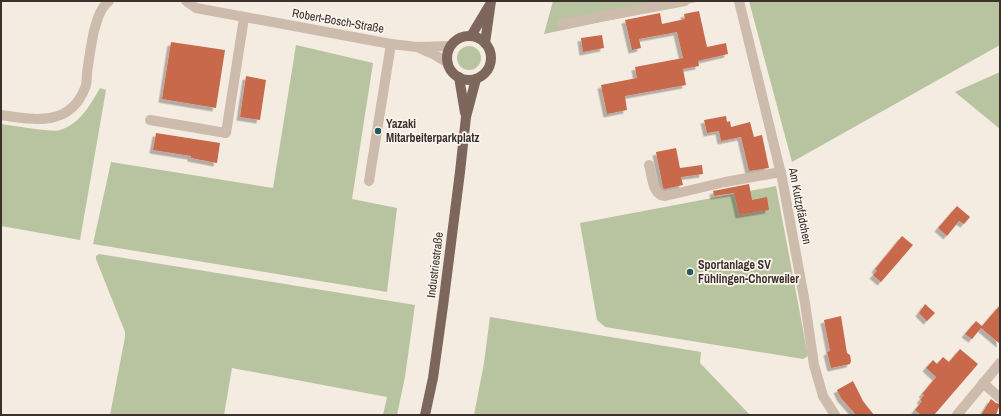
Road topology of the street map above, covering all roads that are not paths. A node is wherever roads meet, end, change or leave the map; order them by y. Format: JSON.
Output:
{"nodes":[{"id":1,"x":109,"y":1,"type":"edge"},
{"id":2,"x":186,"y":1,"type":"edge"},
{"id":3,"x":685,"y":1,"type":"edge"},
{"id":4,"x":739,"y":1,"type":"edge"},
{"id":5,"x":491,"y":2,"type":"edge"},
{"id":6,"x":244,"y":18,"type":"junction"},
{"id":7,"x":562,"y":24,"type":"dead end"},
{"id":8,"x":471,"y":36,"type":"junction"},
{"id":9,"x":485,"y":43,"type":"junction"},
{"id":10,"x":391,"y":44,"type":"junction"},
{"id":11,"x":450,"y":46,"type":"junction"},
{"id":12,"x":417,"y":47,"type":"junction"},
{"id":13,"x":448,"y":63,"type":"junction"},
{"id":14,"x":459,"y":77,"type":"junction"},
{"id":15,"x":476,"y":79,"type":"junction"},
{"id":16,"x":1,"y":115,"type":"edge"},
{"id":17,"x":466,"y":117,"type":"junction"},
{"id":18,"x":150,"y":120,"type":"dead end"},
{"id":19,"x":649,"y":165,"type":"dead end"},
{"id":20,"x":781,"y":172,"type":"junction"},
{"id":21,"x":369,"y":181,"type":"dead end"},
{"id":22,"x":1000,"y":363,"type":"edge"},
{"id":23,"x":983,"y":383,"type":"junction"},
{"id":24,"x":1000,"y":398,"type":"edge"},
{"id":25,"x":425,"y":415,"type":"edge"},
{"id":26,"x":835,"y":415,"type":"edge"},
{"id":27,"x":957,"y":415,"type":"edge"}],
"edges":[{"from":1,"to":16,"type":"street"},
{"from":2,"to":6,"type":"street","name":"Robert-Bosch-Straße"},
{"from":3,"to":7,"type":"street"},
{"from":4,"to":20,"type":"street","name":"Am Kutzpfädchen"},
{"from":5,"to":8,"type":"main road"},
{"from":5,"to":9,"type":"main road"},
{"from":6,"to":10,"type":"street","name":"Robert-Bosch-Straße"},
{"from":6,"to":18,"type":"street"},
{"from":8,"to":9,"type":"main road"},
{"from":8,"to":11,"type":"main road"},
{"from":9,"to":15,"type":"main road"},
{"from":10,"to":12,"type":"street","name":"Robert-Bosch-Straße"},
{"from":10,"to":21,"type":"street"},
{"from":11,"to":12,"type":"street","name":"Robert-Bosch-Straße"},
{"from":11,"to":13,"type":"main road"},
{"from":12,"to":13,"type":"street","name":"Robert-Bosch-Straße"},
{"from":13,"to":14,"type":"main road"},
{"from":14,"to":15,"type":"main road"},
{"from":14,"to":17,"type":"main road","name":"Industriestraße"},
{"from":15,"to":17,"type":"main road","name":"Industriestraße"},
{"from":17,"to":25,"type":"main road","name":"Industriestraße"},
{"from":19,"to":20,"type":"street"},
{"from":20,"to":26,"type":"street","name":"Am Kutzpfädchen"},
{"from":22,"to":23,"type":"street"},
{"from":23,"to":24,"type":"street"},
{"from":23,"to":27,"type":"street"}]}
